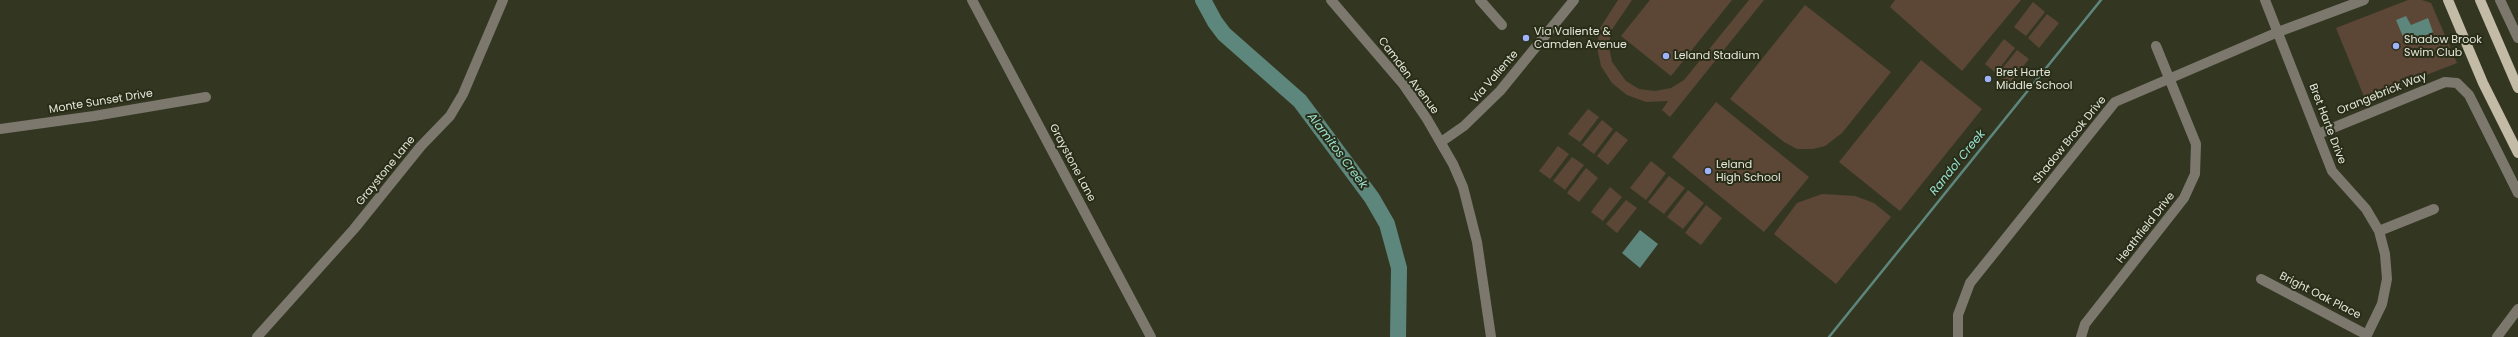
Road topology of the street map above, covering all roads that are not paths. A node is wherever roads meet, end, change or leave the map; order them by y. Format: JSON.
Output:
{"nodes":[{"id":1,"x":503,"y":0,"type":"edge"},
{"id":2,"x":972,"y":0,"type":"edge"},
{"id":3,"x":1331,"y":0,"type":"edge"},
{"id":4,"x":1480,"y":0,"type":"edge"},
{"id":5,"x":1574,"y":0,"type":"edge"},
{"id":6,"x":2265,"y":0,"type":"edge"},
{"id":7,"x":2364,"y":0,"type":"edge"},
{"id":8,"x":2439,"y":0,"type":"edge"},
{"id":9,"x":2448,"y":0,"type":"edge"},
{"id":10,"x":2480,"y":0,"type":"edge"},
{"id":11,"x":2500,"y":0,"type":"edge"},
{"id":12,"x":2454,"y":14,"type":"junction"},
{"id":13,"x":1502,"y":25,"type":"dead end"},
{"id":14,"x":2278,"y":32,"type":"junction"},
{"id":15,"x":2518,"y":38,"type":"edge"},
{"id":16,"x":2156,"y":46,"type":"dead end"},
{"id":17,"x":2171,"y":78,"type":"junction"},
{"id":18,"x":2518,"y":88,"type":"edge"},
{"id":19,"x":206,"y":97,"type":"dead end"},
{"id":20,"x":0,"y":129,"type":"edge"},
{"id":21,"x":2318,"y":134,"type":"junction"},
{"id":22,"x":1441,"y":142,"type":"junction"},
{"id":23,"x":2518,"y":153,"type":"edge"},
{"id":24,"x":2518,"y":193,"type":"edge"},
{"id":25,"x":2434,"y":208,"type":"dead end"},
{"id":26,"x":2379,"y":231,"type":"junction"},
{"id":27,"x":2261,"y":279,"type":"dead end"},
{"id":28,"x":2518,"y":309,"type":"edge"},
{"id":29,"x":2367,"y":336,"type":"edge"},
{"id":30,"x":257,"y":337,"type":"edge"},
{"id":31,"x":1151,"y":337,"type":"edge"},
{"id":32,"x":1490,"y":337,"type":"edge"},
{"id":33,"x":1958,"y":337,"type":"edge"},
{"id":34,"x":2081,"y":337,"type":"edge"},
{"id":35,"x":2497,"y":337,"type":"edge"}],
"edges":[{"from":1,"to":30,"type":"street","name":"Graystone Lane"},
{"from":2,"to":31,"type":"street","name":"Graystone Lane"},
{"from":3,"to":22,"type":"street","name":"Camden Avenue"},
{"from":4,"to":13,"type":"street"},
{"from":5,"to":22,"type":"street","name":"Via Valiente"},
{"from":6,"to":14,"type":"street","name":"Bret Harte Drive"},
{"from":7,"to":14,"type":"street","name":"Shadow Brook Drive"},
{"from":8,"to":12,"type":"main road"},
{"from":9,"to":12,"type":"main road"},
{"from":10,"to":18,"type":"main road"},
{"from":11,"to":15,"type":"street"},
{"from":12,"to":23,"type":"main road"},
{"from":14,"to":17,"type":"street","name":"Shadow Brook Drive"},
{"from":14,"to":21,"type":"street","name":"Bret Harte Drive"},
{"from":16,"to":17,"type":"street","name":"Heathfield Drive"},
{"from":17,"to":33,"type":"street","name":"Shadow Brook Drive"},
{"from":17,"to":34,"type":"street","name":"Heathfield Drive"},
{"from":19,"to":20,"type":"street","name":"Monte Sunset Drive"},
{"from":21,"to":24,"type":"street","name":"Orangebrick Way"},
{"from":21,"to":26,"type":"street","name":"Bret Harte Drive"},
{"from":22,"to":32,"type":"street","name":"Camden Avenue"},
{"from":25,"to":26,"type":"street"},
{"from":26,"to":29,"type":"street","name":"Bret Harte Drive"},
{"from":27,"to":29,"type":"street","name":"Bright Oak Place"},
{"from":28,"to":35,"type":"street"}]}
